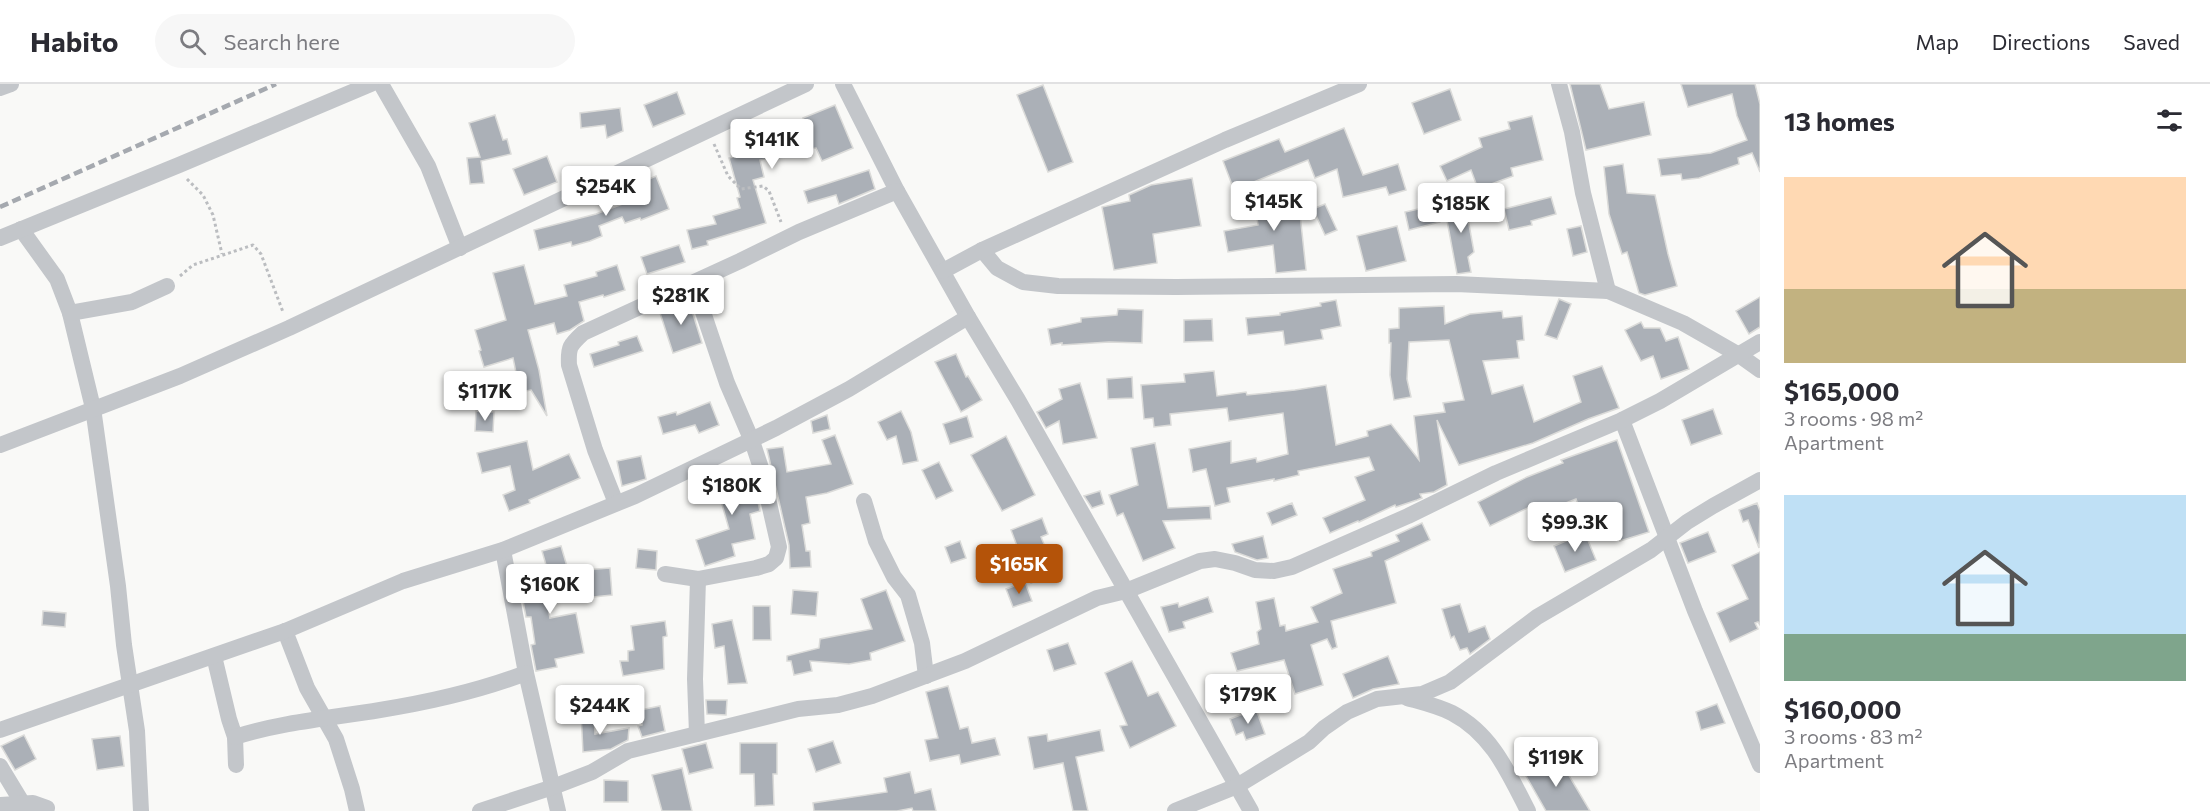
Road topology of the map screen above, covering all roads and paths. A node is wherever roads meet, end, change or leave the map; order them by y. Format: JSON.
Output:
{"nodes":[{"id":1,"x":11,"y":84,"type":"edge"},
{"id":2,"x":371,"y":84,"type":"edge"},
{"id":3,"x":381,"y":84,"type":"edge"},
{"id":4,"x":806,"y":84,"type":"edge"},
{"id":5,"x":843,"y":84,"type":"edge"},
{"id":6,"x":1359,"y":84,"type":"edge"},
{"id":7,"x":1559,"y":84,"type":"edge"},
{"id":8,"x":0,"y":88,"type":"edge"},
{"id":9,"x":709,"y":132,"type":"junction"},
{"id":10,"x":179,"y":165,"type":"junction"},
{"id":11,"x":897,"y":191,"type":"junction"},
{"id":12,"x":21,"y":228,"type":"junction"},
{"id":13,"x":788,"y":237,"type":"junction"},
{"id":14,"x":0,"y":238,"type":"edge"},
{"id":15,"x":460,"y":249,"type":"junction"},
{"id":16,"x":982,"y":250,"type":"junction"},
{"id":17,"x":222,"y":254,"type":"junction"},
{"id":18,"x":943,"y":271,"type":"junction"},
{"id":19,"x":695,"y":282,"type":"junction"},
{"id":20,"x":167,"y":286,"type":"joint"},
{"id":21,"x":1608,"y":291,"type":"junction"},
{"id":22,"x":70,"y":313,"type":"junction"},
{"id":23,"x":968,"y":316,"type":"junction"},
{"id":24,"x":289,"y":328,"type":"junction"},
{"id":25,"x":1760,"y":342,"type":"edge"},
{"id":26,"x":1739,"y":355,"type":"junction"},
{"id":27,"x":1760,"y":370,"type":"edge"},
{"id":28,"x":93,"y":408,"type":"junction"},
{"id":29,"x":1622,"y":420,"type":"junction"},
{"id":30,"x":752,"y":441,"type":"junction"},
{"id":31,"x":0,"y":445,"type":"edge"},
{"id":32,"x":1760,"y":480,"type":"edge"},
{"id":33,"x":864,"y":501,"type":"dead end"},
{"id":34,"x":616,"y":503,"type":"junction"},
{"id":35,"x":1668,"y":538,"type":"junction"},
{"id":36,"x":503,"y":550,"type":"junction"},
{"id":37,"x":665,"y":574,"type":"dead end"},
{"id":38,"x":698,"y":579,"type":"junction"},
{"id":39,"x":1126,"y":591,"type":"junction"},
{"id":40,"x":285,"y":631,"type":"junction"},
{"id":41,"x":214,"y":657,"type":"junction"},
{"id":42,"x":526,"y":673,"type":"junction"},
{"id":43,"x":927,"y":676,"type":"junction"},
{"id":44,"x":130,"y":686,"type":"junction"},
{"id":45,"x":1403,"y":696,"type":"junction"},
{"id":46,"x":326,"y":719,"type":"junction"},
{"id":47,"x":0,"y":730,"type":"edge"},
{"id":48,"x":697,"y":734,"type":"junction"},
{"id":49,"x":235,"y":738,"type":"junction"},
{"id":50,"x":236,"y":765,"type":"dead end"},
{"id":51,"x":1760,"y":765,"type":"edge"},
{"id":52,"x":0,"y":766,"type":"edge"},
{"id":53,"x":1237,"y":786,"type":"junction"},
{"id":54,"x":553,"y":787,"type":"junction"},
{"id":55,"x":23,"y":804,"type":"junction"},
{"id":56,"x":0,"y":805,"type":"edge"},
{"id":57,"x":47,"y":808,"type":"dead end"},
{"id":58,"x":141,"y":811,"type":"edge"},
{"id":59,"x":357,"y":811,"type":"edge"},
{"id":60,"x":480,"y":811,"type":"edge"},
{"id":61,"x":558,"y":811,"type":"edge"},
{"id":62,"x":1175,"y":811,"type":"edge"},
{"id":63,"x":1251,"y":811,"type":"edge"},
{"id":64,"x":1528,"y":811,"type":"edge"}],
"edges":[{"from":1,"to":8,"type":"street"},
{"from":2,"to":10,"type":"street"},
{"from":3,"to":15,"type":"street"},
{"from":4,"to":9,"type":"street"},
{"from":5,"to":11,"type":"street"},
{"from":6,"to":16,"type":"street"},
{"from":7,"to":21,"type":"street"},
{"from":9,"to":13,"type":"path"},
{"from":9,"to":15,"type":"street"},
{"from":10,"to":12,"type":"street"},
{"from":10,"to":17,"type":"path"},
{"from":11,"to":13,"type":"street"},
{"from":11,"to":18,"type":"street"},
{"from":12,"to":14,"type":"street"},
{"from":12,"to":22,"type":"street"},
{"from":13,"to":19,"type":"street"},
{"from":15,"to":24,"type":"street"},
{"from":16,"to":18,"type":"street"},
{"from":16,"to":21,"type":"street"},
{"from":17,"to":20,"type":"path"},
{"from":17,"to":24,"type":"path"},
{"from":18,"to":23,"type":"street"},
{"from":19,"to":30,"type":"street"},
{"from":19,"to":34,"type":"street"},
{"from":20,"to":22,"type":"street"},
{"from":21,"to":26,"type":"street"},
{"from":22,"to":28,"type":"street"},
{"from":23,"to":30,"type":"street"},
{"from":23,"to":39,"type":"street"},
{"from":24,"to":28,"type":"street"},
{"from":25,"to":26,"type":"street"},
{"from":26,"to":27,"type":"street"},
{"from":26,"to":29,"type":"street"},
{"from":28,"to":31,"type":"street"},
{"from":28,"to":44,"type":"street"},
{"from":29,"to":35,"type":"street"},
{"from":29,"to":39,"type":"street"},
{"from":30,"to":34,"type":"street"},
{"from":30,"to":38,"type":"street"},
{"from":32,"to":35,"type":"street"},
{"from":33,"to":43,"type":"street"},
{"from":34,"to":36,"type":"street"},
{"from":35,"to":45,"type":"street"},
{"from":35,"to":51,"type":"street"},
{"from":36,"to":40,"type":"street"},
{"from":36,"to":42,"type":"street"},
{"from":37,"to":38,"type":"street"},
{"from":38,"to":48,"type":"street"},
{"from":39,"to":43,"type":"street"},
{"from":39,"to":53,"type":"street"},
{"from":40,"to":41,"type":"street"},
{"from":40,"to":46,"type":"street"},
{"from":41,"to":44,"type":"street"},
{"from":41,"to":49,"type":"street"},
{"from":42,"to":46,"type":"street"},
{"from":42,"to":54,"type":"street"},
{"from":43,"to":48,"type":"street"},
{"from":44,"to":47,"type":"street"},
{"from":44,"to":58,"type":"street"},
{"from":45,"to":53,"type":"street"},
{"from":45,"to":64,"type":"street"},
{"from":46,"to":49,"type":"street"},
{"from":46,"to":59,"type":"street"},
{"from":48,"to":54,"type":"street"},
{"from":49,"to":50,"type":"street"},
{"from":52,"to":55,"type":"street"},
{"from":53,"to":62,"type":"street"},
{"from":53,"to":63,"type":"street"},
{"from":54,"to":60,"type":"street"},
{"from":54,"to":61,"type":"street"},
{"from":55,"to":56,"type":"street"},
{"from":55,"to":57,"type":"street"}]}
